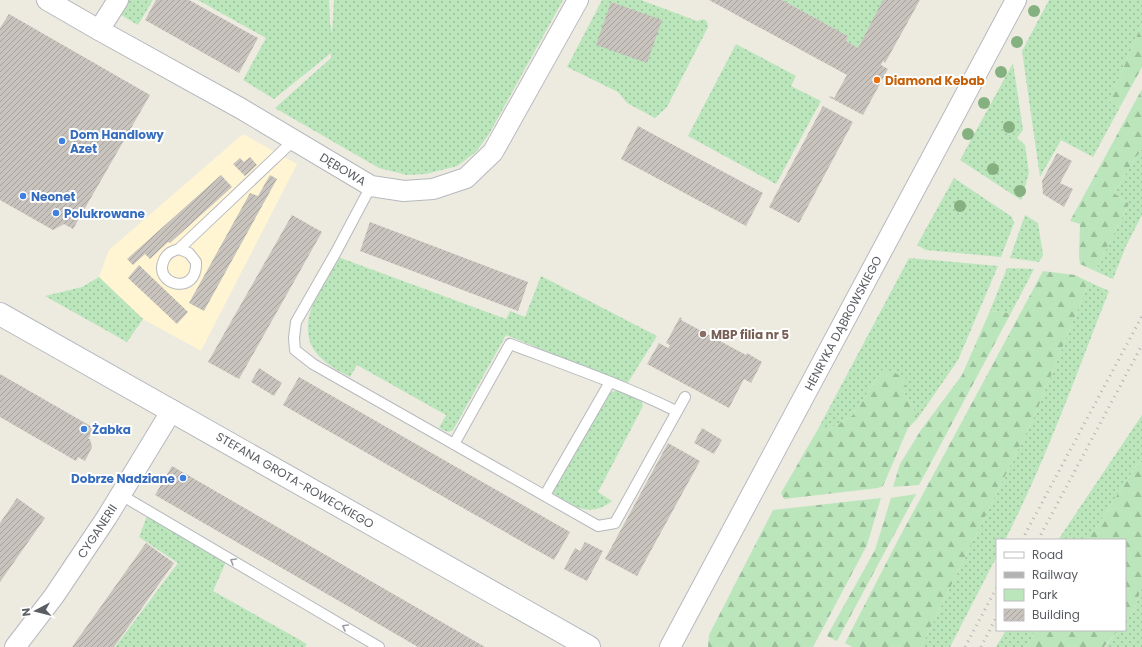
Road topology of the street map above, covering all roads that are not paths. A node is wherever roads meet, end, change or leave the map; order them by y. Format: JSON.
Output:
{"nodes":[{"id":1,"x":47,"y":0,"type":"edge"},
{"id":2,"x":118,"y":0,"type":"edge"},
{"id":3,"x":578,"y":0,"type":"edge"},
{"id":4,"x":1016,"y":0,"type":"edge"},
{"id":5,"x":99,"y":30,"type":"junction"},
{"id":6,"x":294,"y":140,"type":"junction"},
{"id":7,"x":371,"y":186,"type":"junction"},
{"id":8,"x":179,"y":249,"type":"dead end"},
{"id":9,"x":0,"y":314,"type":"edge"},
{"id":10,"x":610,"y":382,"type":"junction"},
{"id":11,"x":685,"y":397,"type":"dead end"},
{"id":12,"x":172,"y":410,"type":"junction"},
{"id":13,"x":676,"y":412,"type":"junction"},
{"id":14,"x":454,"y":444,"type":"junction"},
{"id":15,"x":120,"y":495,"type":"junction"},
{"id":16,"x":545,"y":495,"type":"junction"},
{"id":17,"x":585,"y":646,"type":"edge"},
{"id":18,"x":15,"y":647,"type":"edge"},
{"id":19,"x":379,"y":647,"type":"edge"},
{"id":20,"x":670,"y":647,"type":"edge"}],
"edges":[{"from":1,"to":5,"type":"street","name":"DĘBOWA"},
{"from":2,"to":5,"type":"street"},
{"from":3,"to":7,"type":"street","name":"DĘBOWA"},
{"from":4,"to":20,"type":"street","name":"HENRYKA DĄBROWSKIEGO"},
{"from":5,"to":6,"type":"street","name":"DĘBOWA"},
{"from":6,"to":7,"type":"street","name":"DĘBOWA"},
{"from":6,"to":8,"type":"lane"},
{"from":7,"to":14,"type":"lane"},
{"from":9,"to":12,"type":"street","name":"STEFANA GROTA-ROWECKIEGO"},
{"from":10,"to":13,"type":"lane"},
{"from":10,"to":14,"type":"lane"},
{"from":10,"to":16,"type":"lane"},
{"from":11,"to":13,"type":"lane"},
{"from":12,"to":15,"type":"street","name":"CYGANERII"},
{"from":12,"to":17,"type":"street","name":"STEFANA GROTA-ROWECKIEGO"},
{"from":13,"to":16,"type":"lane"},
{"from":14,"to":16,"type":"lane"},
{"from":15,"to":18,"type":"street","name":"CYGANERII"},
{"from":19,"to":15,"type":"lane","one_way":true}]}
